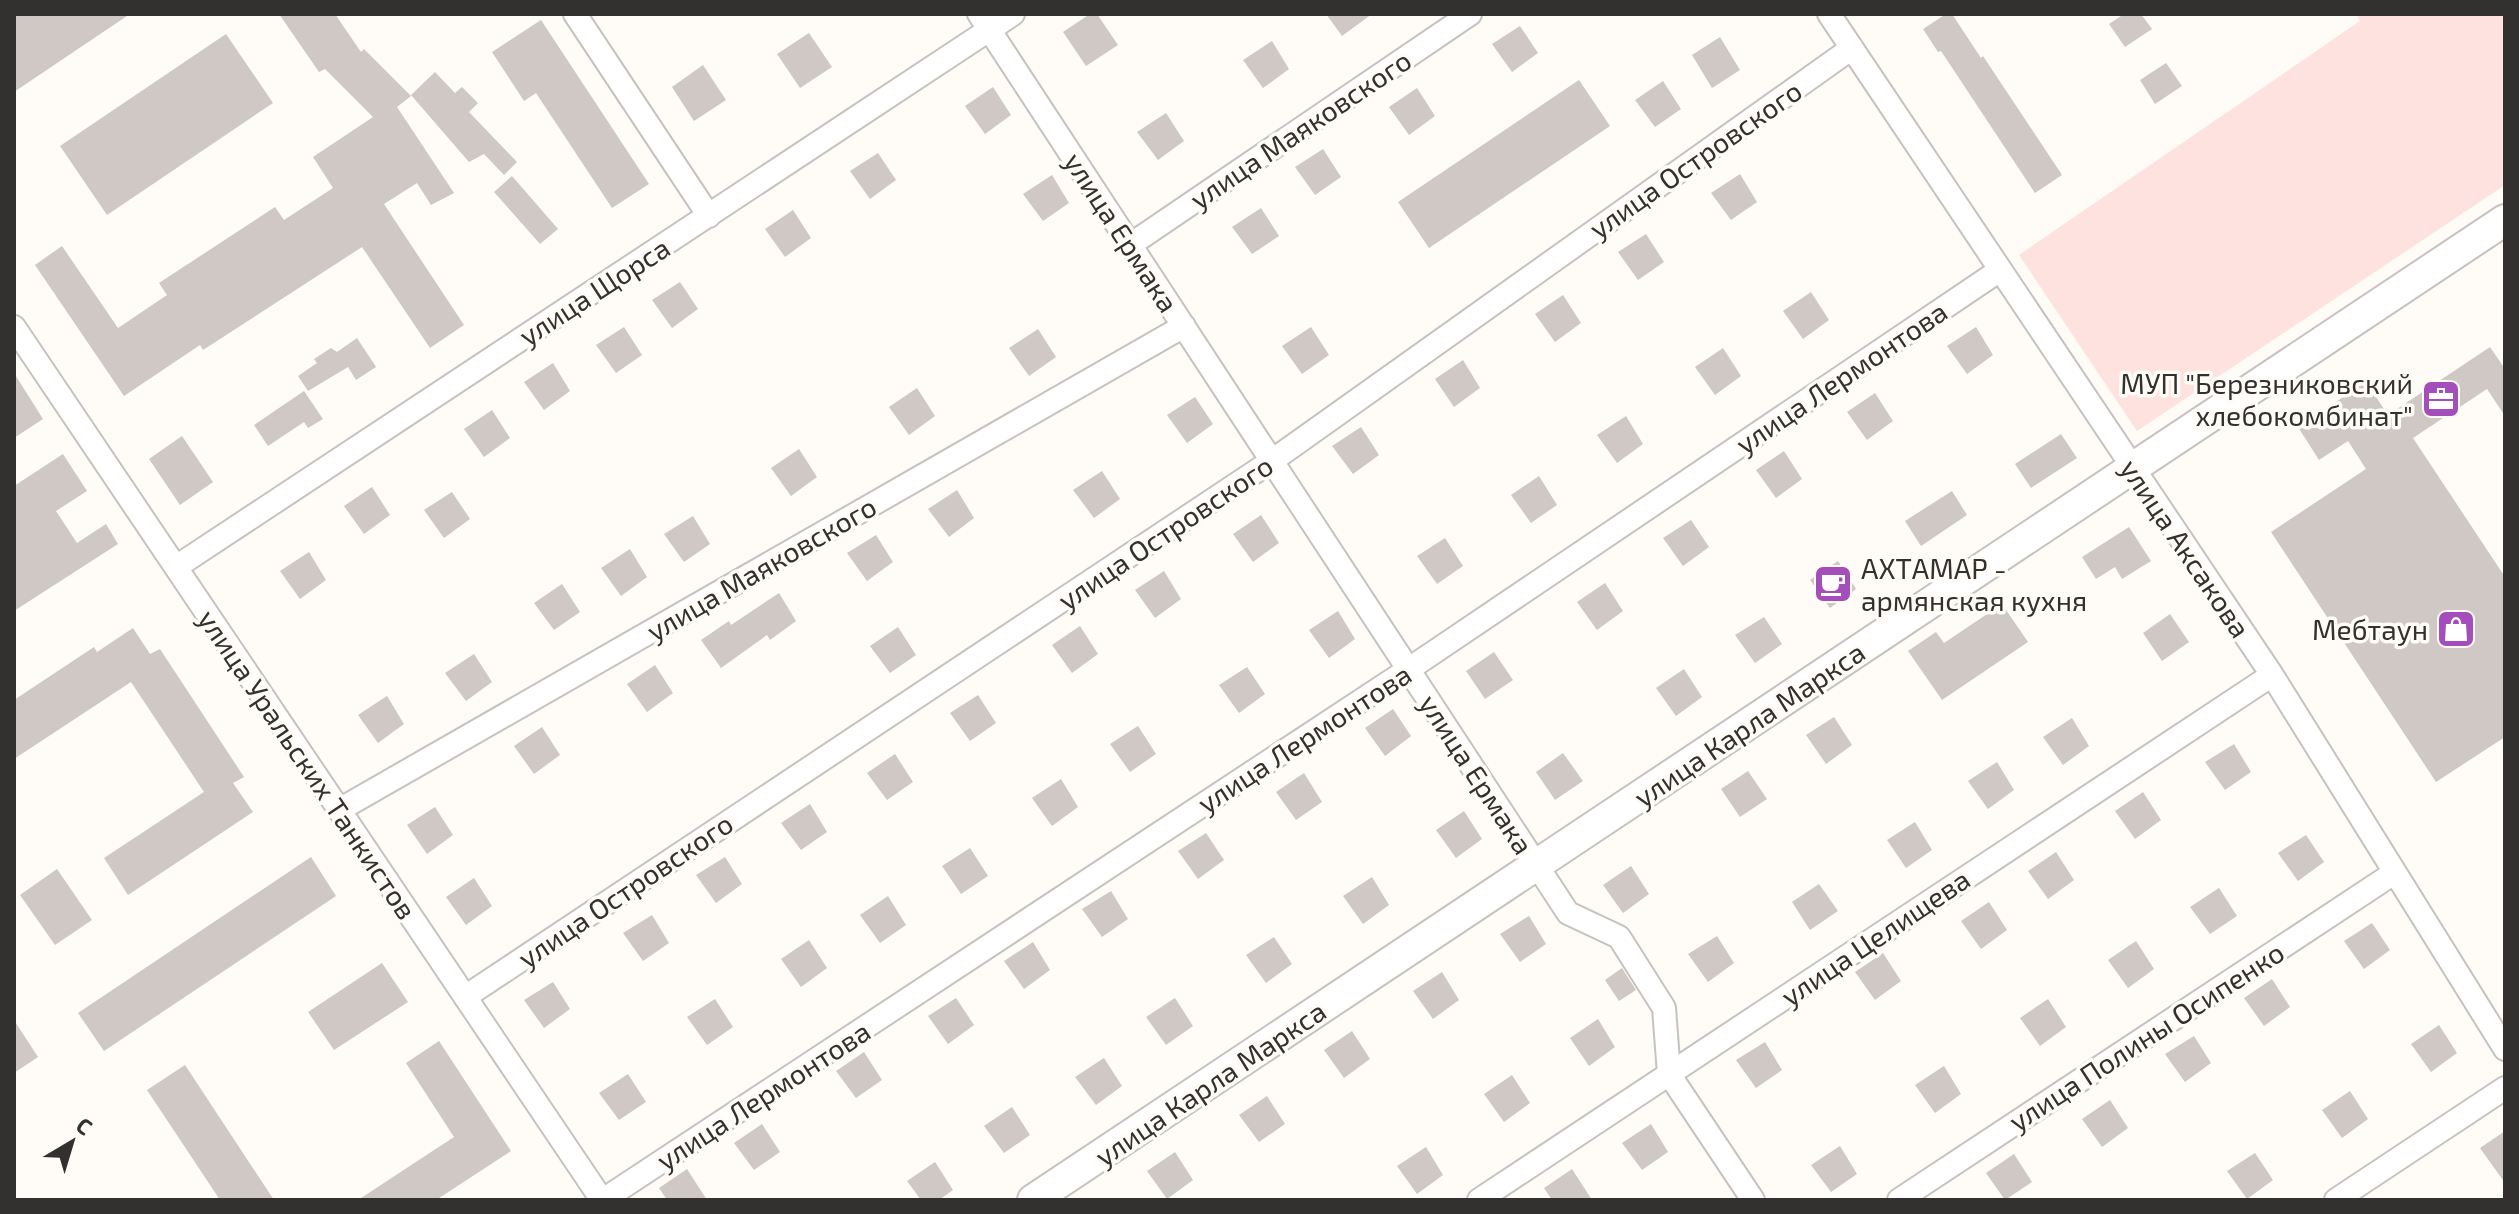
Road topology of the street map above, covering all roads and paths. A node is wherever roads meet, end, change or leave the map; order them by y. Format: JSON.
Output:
{"nodes":[{"id":1,"x":575,"y":14,"type":"edge"},
{"id":2,"x":1013,"y":14,"type":"edge"},
{"id":3,"x":1470,"y":14,"type":"edge"},
{"id":4,"x":1829,"y":14,"type":"edge"},
{"id":5,"x":984,"y":22,"type":"edge"},
{"id":6,"x":1852,"y":48,"type":"junction"},
{"id":7,"x":709,"y":216,"type":"junction"},
{"id":8,"x":2505,"y":220,"type":"edge"},
{"id":9,"x":1130,"y":245,"type":"junction"},
{"id":10,"x":2000,"y":270,"type":"junction"},
{"id":11,"x":1184,"y":326,"type":"junction"},
{"id":12,"x":14,"y":327,"type":"edge"},
{"id":13,"x":1273,"y":460,"type":"junction"},
{"id":14,"x":2133,"y":469,"type":"junction"},
{"id":15,"x":176,"y":567,"type":"junction"},
{"id":16,"x":1409,"y":669,"type":"junction"},
{"id":17,"x":2272,"y":675,"type":"junction"},
{"id":18,"x":339,"y":810,"type":"junction"},
{"id":19,"x":1536,"y":866,"type":"junction"},
{"id":20,"x":2394,"y":873,"type":"junction"},
{"id":21,"x":465,"y":997,"type":"junction"},
{"id":22,"x":2505,"y":1049,"type":"edge"},
{"id":23,"x":1669,"y":1074,"type":"junction"},
{"id":24,"x":2505,"y":1088,"type":"edge"},
{"id":25,"x":602,"y":1200,"type":"edge"},
{"id":26,"x":1033,"y":1200,"type":"edge"},
{"id":27,"x":1479,"y":1200,"type":"edge"},
{"id":28,"x":1753,"y":1200,"type":"edge"},
{"id":29,"x":1899,"y":1200,"type":"edge"},
{"id":30,"x":2336,"y":1200,"type":"edge"}],
"edges":[{"from":1,"to":7,"type":"street"},
{"from":2,"to":5,"type":"street","name":"улица Щорса"},
{"from":3,"to":9,"type":"street","name":"улица Маяковского"},
{"from":4,"to":6,"type":"street","name":"улица Аксакова"},
{"from":5,"to":7,"type":"street","name":"улица Щорса"},
{"from":5,"to":9,"type":"street","name":"улица Ермака"},
{"from":6,"to":10,"type":"street","name":"улица Аксакова"},
{"from":6,"to":13,"type":"street","name":"улица Островского"},
{"from":7,"to":15,"type":"street","name":"улица Щорса"},
{"from":8,"to":14,"type":"main road","name":"улица Карла Маркса"},
{"from":9,"to":11,"type":"street","name":"улица Ермака"},
{"from":10,"to":14,"type":"street","name":"улица Аксакова"},
{"from":10,"to":16,"type":"street","name":"улица Лермонтова"},
{"from":11,"to":13,"type":"street","name":"улица Ермака"},
{"from":11,"to":18,"type":"street","name":"улица Маяковского"},
{"from":12,"to":15,"type":"street","name":"улица Уральских Танкистов"},
{"from":13,"to":16,"type":"street","name":"улица Ермака"},
{"from":13,"to":21,"type":"street","name":"улица Островского"},
{"from":14,"to":17,"type":"street","name":"улица Аксакова"},
{"from":14,"to":19,"type":"main road","name":"улица Карла Маркса"},
{"from":15,"to":18,"type":"street","name":"улица Уральских Танкистов"},
{"from":16,"to":19,"type":"street","name":"улица Ермака"},
{"from":16,"to":25,"type":"street","name":"улица Лермонтова"},
{"from":17,"to":20,"type":"street","name":"улица Аксакова"},
{"from":17,"to":23,"type":"street","name":"улица Целищева"},
{"from":18,"to":21,"type":"street","name":"улица Уральских Танкистов"},
{"from":19,"to":23,"type":"street","name":"улица Ермака"},
{"from":19,"to":26,"type":"main road","name":"улица Карла Маркса"},
{"from":20,"to":22,"type":"street","name":"улица Аксакова"},
{"from":20,"to":29,"type":"street","name":"улица Полины Осипенко"},
{"from":21,"to":25,"type":"street","name":"улица Уральских Танкистов"},
{"from":23,"to":27,"type":"street","name":"улица Целищева"},
{"from":23,"to":28,"type":"street","name":"улица Ермака"},
{"from":24,"to":30,"type":"street"}]}
